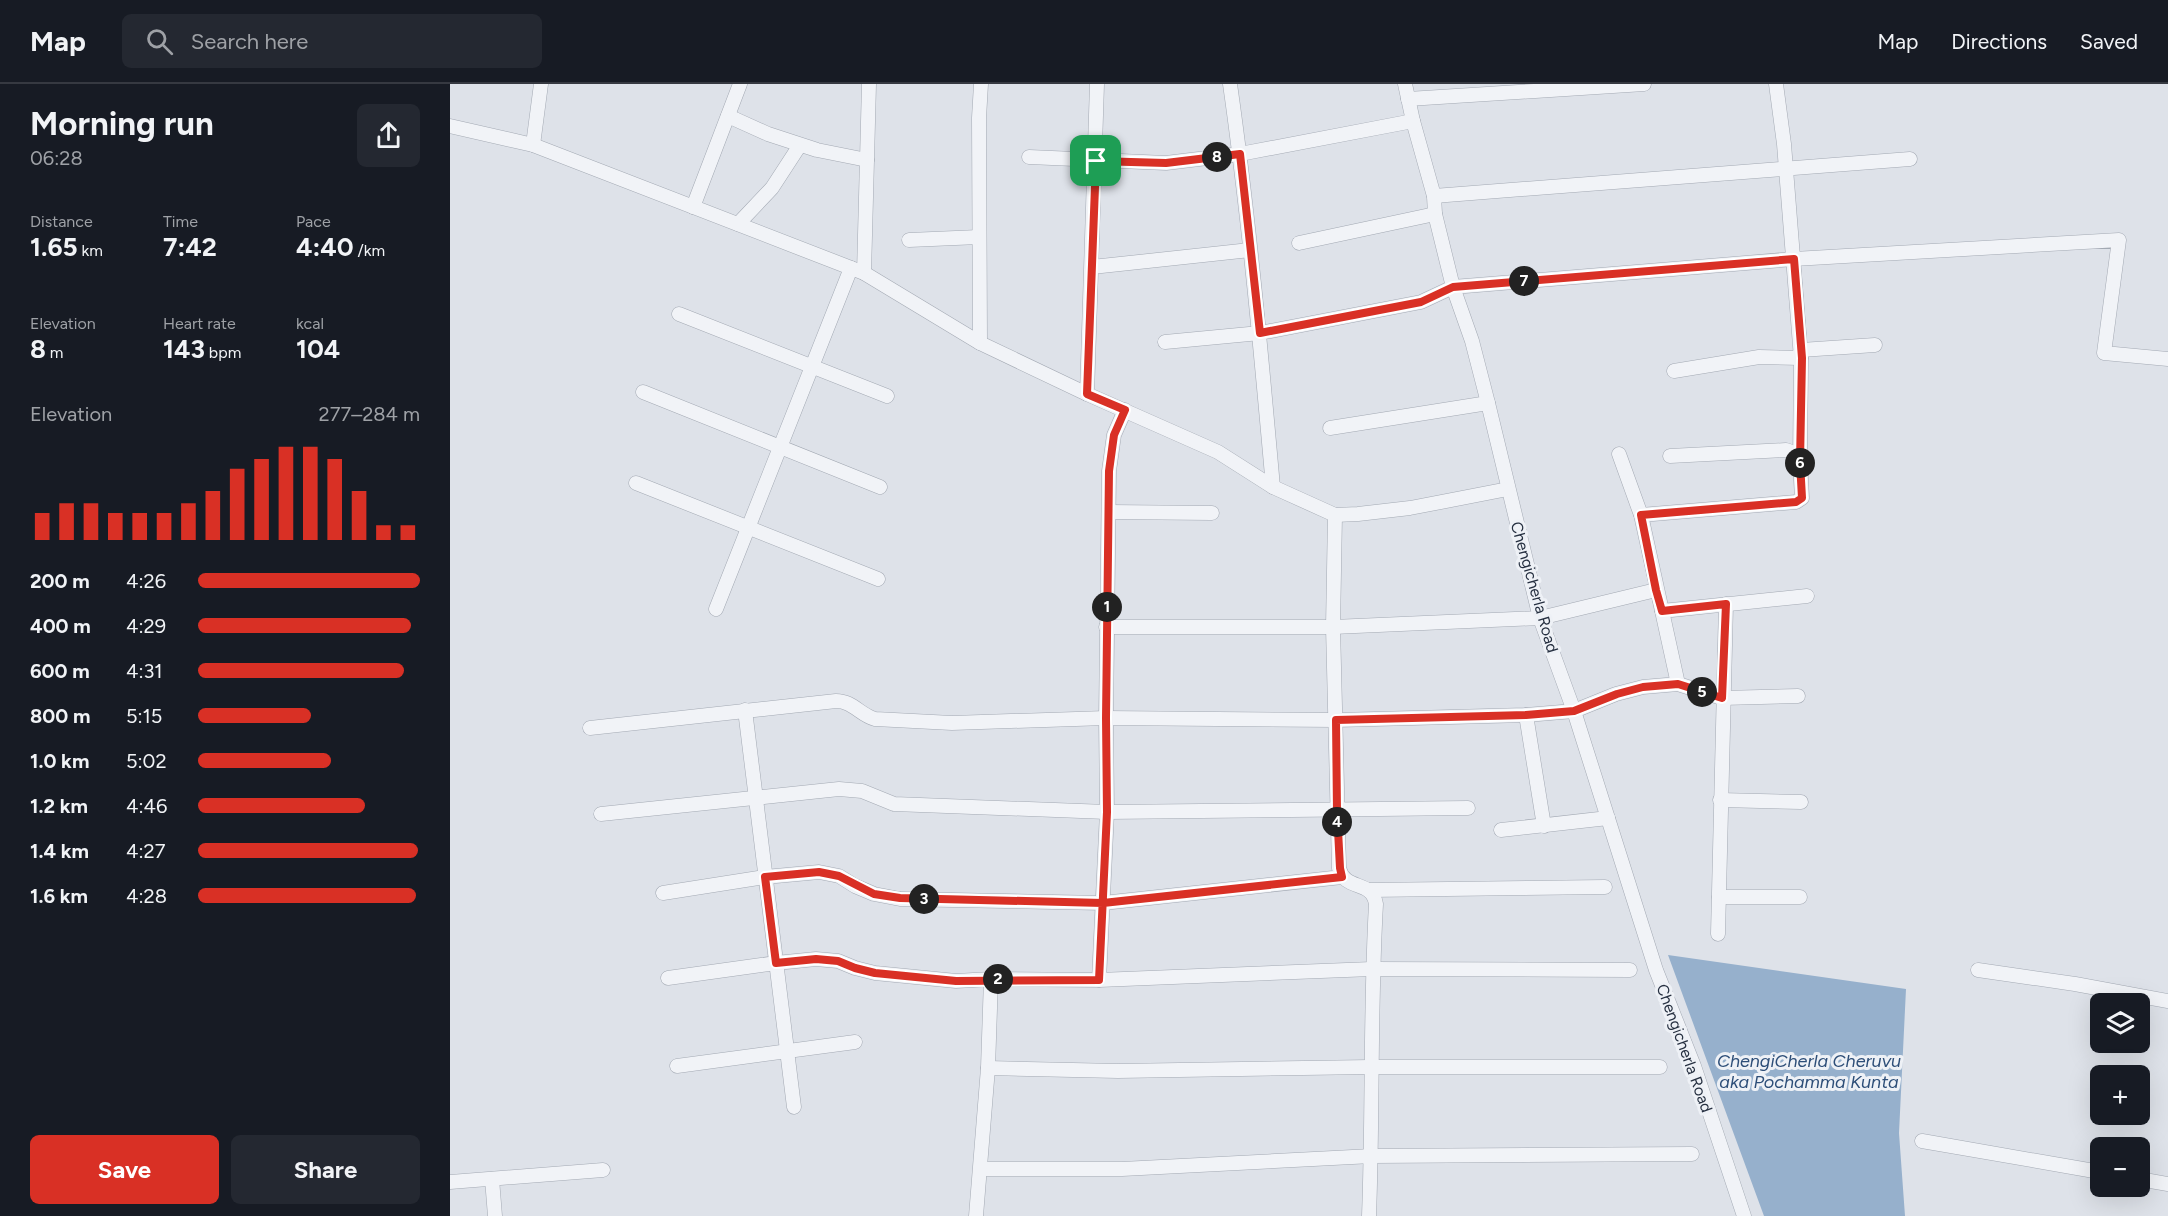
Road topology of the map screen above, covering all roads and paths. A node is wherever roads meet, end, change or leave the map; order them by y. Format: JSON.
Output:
{"nodes":[{"id":1,"x":541,"y":84,"type":"edge"},
{"id":2,"x":740,"y":84,"type":"edge"},
{"id":3,"x":869,"y":84,"type":"edge"},
{"id":4,"x":981,"y":84,"type":"edge"},
{"id":5,"x":1097,"y":84,"type":"edge"},
{"id":6,"x":1230,"y":84,"type":"edge"},
{"id":7,"x":1406,"y":84,"type":"edge"},
{"id":8,"x":1644,"y":84,"type":"edge"},
{"id":9,"x":1776,"y":84,"type":"edge"},
{"id":10,"x":1408,"y":99,"type":"junction"},
{"id":11,"x":728,"y":116,"type":"junction"},
{"id":12,"x":1413,"y":121,"type":"junction"},
{"id":13,"x":450,"y":126,"type":"edge"},
{"id":14,"x":800,"y":145,"type":"junction"},
{"id":15,"x":533,"y":146,"type":"junction"},
{"id":16,"x":1240,"y":154,"type":"junction"},
{"id":17,"x":1029,"y":157,"type":"dead end"},
{"id":18,"x":1910,"y":159,"type":"dead end"},
{"id":19,"x":867,"y":160,"type":"junction"},
{"id":20,"x":1096,"y":161,"type":"junction"},
{"id":21,"x":1786,"y":168,"type":"junction"},
{"id":22,"x":1434,"y":196,"type":"junction"},
{"id":23,"x":693,"y":207,"type":"junction"},
{"id":24,"x":1435,"y":213,"type":"junction"},
{"id":25,"x":738,"y":224,"type":"junction"},
{"id":26,"x":979,"y":237,"type":"junction"},
{"id":27,"x":909,"y":240,"type":"dead end"},
{"id":28,"x":1299,"y":243,"type":"dead end"},
{"id":29,"x":1250,"y":250,"type":"junction"},
{"id":30,"x":1794,"y":259,"type":"junction"},
{"id":31,"x":1092,"y":267,"type":"junction"},
{"id":32,"x":858,"y":270,"type":"junction"},
{"id":33,"x":1453,"y":287,"type":"junction"},
{"id":34,"x":679,"y":314,"type":"dead end"},
{"id":35,"x":1260,"y":333,"type":"junction"},
{"id":36,"x":1165,"y":342,"type":"dead end"},
{"id":37,"x":980,"y":343,"type":"junction"},
{"id":38,"x":1875,"y":345,"type":"dead end"},
{"id":39,"x":1801,"y":354,"type":"junction"},
{"id":40,"x":2168,"y":359,"type":"edge"},
{"id":41,"x":812,"y":367,"type":"junction"},
{"id":42,"x":1674,"y":371,"type":"dead end"},
{"id":43,"x":643,"y":392,"type":"dead end"},
{"id":44,"x":1087,"y":394,"type":"junction"},
{"id":45,"x":887,"y":396,"type":"dead end"},
{"id":46,"x":1488,"y":402,"type":"junction"},
{"id":47,"x":1125,"y":410,"type":"junction"},
{"id":48,"x":1330,"y":428,"type":"dead end"},
{"id":49,"x":780,"y":446,"type":"junction"},
{"id":50,"x":1619,"y":454,"type":"dead end"},
{"id":51,"x":1670,"y":456,"type":"dead end"},
{"id":52,"x":1800,"y":462,"type":"junction"},
{"id":53,"x":636,"y":483,"type":"dead end"},
{"id":54,"x":880,"y":487,"type":"dead end"},
{"id":55,"x":1273,"y":487,"type":"junction"},
{"id":56,"x":1508,"y":489,"type":"junction"},
{"id":57,"x":1109,"y":512,"type":"junction"},
{"id":58,"x":1212,"y":513,"type":"dead end"},
{"id":59,"x":1335,"y":515,"type":"junction"},
{"id":60,"x":1641,"y":515,"type":"junction"},
{"id":61,"x":748,"y":528,"type":"junction"},
{"id":62,"x":878,"y":579,"type":"dead end"},
{"id":63,"x":1656,"y":590,"type":"junction"},
{"id":64,"x":1807,"y":596,"type":"dead end"},
{"id":65,"x":1726,"y":604,"type":"junction"},
{"id":66,"x":716,"y":609,"type":"dead end"},
{"id":67,"x":1662,"y":611,"type":"junction"},
{"id":68,"x":1540,"y":618,"type":"junction"},
{"id":69,"x":1106,"y":627,"type":"junction"},
{"id":70,"x":1333,"y":627,"type":"junction"},
{"id":71,"x":1678,"y":684,"type":"junction"},
{"id":72,"x":1798,"y":696,"type":"dead end"},
{"id":73,"x":1722,"y":698,"type":"junction"},
{"id":74,"x":745,"y":710,"type":"junction"},
{"id":75,"x":1574,"y":711,"type":"junction"},
{"id":76,"x":1526,"y":715,"type":"junction"},
{"id":77,"x":1106,"y":718,"type":"junction"},
{"id":78,"x":1336,"y":720,"type":"junction"},
{"id":79,"x":590,"y":728,"type":"dead end"},
{"id":80,"x":755,"y":797,"type":"junction"},
{"id":81,"x":1720,"y":800,"type":"junction"},
{"id":82,"x":1802,"y":802,"type":"dead end"},
{"id":83,"x":1468,"y":808,"type":"dead end"},
{"id":84,"x":1337,"y":811,"type":"junction"},
{"id":85,"x":1107,"y":812,"type":"junction"},
{"id":86,"x":601,"y":814,"type":"dead end"},
{"id":87,"x":1608,"y":818,"type":"junction"},
{"id":88,"x":1544,"y":826,"type":"junction"},
{"id":89,"x":1501,"y":830,"type":"dead end"},
{"id":90,"x":765,"y":877,"type":"junction"},
{"id":91,"x":1342,"y":877,"type":"junction"},
{"id":92,"x":1605,"y":887,"type":"dead end"},
{"id":93,"x":1369,"y":890,"type":"junction"},
{"id":94,"x":663,"y":893,"type":"dead end"},
{"id":95,"x":1719,"y":897,"type":"junction"},
{"id":96,"x":1800,"y":897,"type":"dead end"},
{"id":97,"x":1103,"y":903,"type":"junction"},
{"id":98,"x":1718,"y":934,"type":"dead end"},
{"id":99,"x":776,"y":963,"type":"junction"},
{"id":100,"x":1372,"y":969,"type":"junction"},
{"id":101,"x":1630,"y":970,"type":"dead end"},
{"id":102,"x":1978,"y":970,"type":"dead end"},
{"id":103,"x":668,"y":978,"type":"dead end"},
{"id":104,"x":991,"y":979,"type":"junction"},
{"id":105,"x":1099,"y":980,"type":"junction"},
{"id":106,"x":2168,"y":1001,"type":"edge"},
{"id":107,"x":855,"y":1042,"type":"dead end"},
{"id":108,"x":787,"y":1051,"type":"junction"},
{"id":109,"x":677,"y":1066,"type":"dead end"},
{"id":110,"x":1370,"y":1067,"type":"junction"},
{"id":111,"x":1660,"y":1067,"type":"dead end"},
{"id":112,"x":988,"y":1068,"type":"junction"},
{"id":113,"x":794,"y":1107,"type":"dead end"},
{"id":114,"x":1922,"y":1141,"type":"dead end"},
{"id":115,"x":1692,"y":1154,"type":"dead end"},
{"id":116,"x":1372,"y":1156,"type":"junction"},
{"id":117,"x":981,"y":1169,"type":"junction"},
{"id":118,"x":603,"y":1170,"type":"dead end"},
{"id":119,"x":2090,"y":1170,"type":"edge"},
{"id":120,"x":492,"y":1179,"type":"junction"},
{"id":121,"x":2150,"y":1181,"type":"edge"},
{"id":122,"x":450,"y":1182,"type":"edge"},
{"id":123,"x":2168,"y":1184,"type":"edge"},
{"id":124,"x":495,"y":1216,"type":"edge"},
{"id":125,"x":976,"y":1216,"type":"edge"},
{"id":126,"x":1369,"y":1216,"type":"edge"},
{"id":127,"x":1744,"y":1216,"type":"edge"}],
"edges":[{"from":1,"to":15,"type":"street"},
{"from":2,"to":11,"type":"street"},
{"from":3,"to":19,"type":"street"},
{"from":4,"to":26,"type":"street"},
{"from":5,"to":20,"type":"street"},
{"from":6,"to":16,"type":"street"},
{"from":7,"to":10,"type":"street","name":"Chengicherla Road"},
{"from":8,"to":10,"type":"street"},
{"from":9,"to":21,"type":"street"},
{"from":10,"to":12,"type":"street","name":"Chengicherla Road"},
{"from":11,"to":14,"type":"street"},
{"from":11,"to":23,"type":"street"},
{"from":12,"to":16,"type":"street"},
{"from":12,"to":22,"type":"street","name":"Chengicherla Road"},
{"from":13,"to":15,"type":"street"},
{"from":14,"to":19,"type":"street"},
{"from":14,"to":25,"type":"street"},
{"from":15,"to":23,"type":"street"},
{"from":16,"to":20,"type":"street"},
{"from":16,"to":29,"type":"street"},
{"from":17,"to":20,"type":"street"},
{"from":18,"to":21,"type":"street"},
{"from":19,"to":32,"type":"street"},
{"from":20,"to":31,"type":"street"},
{"from":21,"to":22,"type":"street"},
{"from":21,"to":30,"type":"street"},
{"from":22,"to":24,"type":"street","name":"Chengicherla Road"},
{"from":23,"to":25,"type":"street"},
{"from":24,"to":28,"type":"street"},
{"from":24,"to":33,"type":"street","name":"Chengicherla Road"},
{"from":25,"to":32,"type":"street"},
{"from":26,"to":27,"type":"street"},
{"from":26,"to":37,"type":"street"},
{"from":29,"to":31,"type":"street"},
{"from":29,"to":35,"type":"street"},
{"from":30,"to":33,"type":"street"},
{"from":30,"to":39,"type":"street"},
{"from":30,"to":40,"type":"street"},
{"from":31,"to":44,"type":"street"},
{"from":32,"to":37,"type":"street"},
{"from":32,"to":41,"type":"street"},
{"from":33,"to":35,"type":"street"},
{"from":33,"to":46,"type":"street","name":"Chengicherla Road"},
{"from":34,"to":41,"type":"street"},
{"from":35,"to":36,"type":"street"},
{"from":35,"to":55,"type":"street"},
{"from":37,"to":44,"type":"street"},
{"from":38,"to":39,"type":"street"},
{"from":39,"to":42,"type":"street"},
{"from":39,"to":52,"type":"street"},
{"from":41,"to":45,"type":"street"},
{"from":41,"to":49,"type":"street"},
{"from":43,"to":49,"type":"street"},
{"from":44,"to":47,"type":"street"},
{"from":46,"to":48,"type":"street"},
{"from":46,"to":56,"type":"street","name":"Chengicherla Road"},
{"from":47,"to":55,"type":"street"},
{"from":47,"to":57,"type":"street"},
{"from":49,"to":54,"type":"street"},
{"from":49,"to":61,"type":"street"},
{"from":50,"to":60,"type":"street"},
{"from":51,"to":52,"type":"street"},
{"from":52,"to":60,"type":"street"},
{"from":53,"to":61,"type":"street"},
{"from":55,"to":59,"type":"street"},
{"from":56,"to":59,"type":"street"},
{"from":56,"to":68,"type":"street","name":"Chengicherla Road"},
{"from":57,"to":58,"type":"street"},
{"from":57,"to":69,"type":"street"},
{"from":59,"to":70,"type":"street"},
{"from":60,"to":63,"type":"street"},
{"from":61,"to":62,"type":"street"},
{"from":61,"to":66,"type":"street"},
{"from":63,"to":67,"type":"street"},
{"from":63,"to":68,"type":"street"},
{"from":64,"to":65,"type":"street"},
{"from":65,"to":67,"type":"street"},
{"from":65,"to":73,"type":"street"},
{"from":67,"to":71,"type":"street"},
{"from":68,"to":70,"type":"street"},
{"from":68,"to":75,"type":"street","name":"Chengicherla Road"},
{"from":69,"to":70,"type":"street"},
{"from":69,"to":77,"type":"street"},
{"from":70,"to":78,"type":"street"},
{"from":71,"to":73,"type":"street"},
{"from":71,"to":75,"type":"street"},
{"from":72,"to":73,"type":"street"},
{"from":73,"to":81,"type":"street"},
{"from":74,"to":77,"type":"street"},
{"from":74,"to":79,"type":"street"},
{"from":74,"to":80,"type":"street"},
{"from":75,"to":76,"type":"street"},
{"from":75,"to":87,"type":"street","name":"Chengicherla Road"},
{"from":76,"to":78,"type":"street"},
{"from":76,"to":88,"type":"street"},
{"from":77,"to":78,"type":"street"},
{"from":77,"to":85,"type":"street"},
{"from":78,"to":84,"type":"street"},
{"from":80,"to":85,"type":"street"},
{"from":80,"to":86,"type":"street"},
{"from":80,"to":90,"type":"street"},
{"from":81,"to":82,"type":"street"},
{"from":81,"to":95,"type":"street"},
{"from":83,"to":84,"type":"street"},
{"from":84,"to":85,"type":"street"},
{"from":84,"to":91,"type":"street"},
{"from":85,"to":97,"type":"street"},
{"from":87,"to":88,"type":"street"},
{"from":87,"to":127,"type":"street","name":"Chengicherla Road"},
{"from":88,"to":89,"type":"street"},
{"from":90,"to":94,"type":"street"},
{"from":90,"to":97,"type":"street"},
{"from":90,"to":99,"type":"street"},
{"from":91,"to":93,"type":"street"},
{"from":91,"to":97,"type":"street"},
{"from":92,"to":93,"type":"street"},
{"from":93,"to":100,"type":"street"},
{"from":95,"to":96,"type":"street"},
{"from":95,"to":98,"type":"street"},
{"from":97,"to":105,"type":"street"},
{"from":99,"to":103,"type":"street"},
{"from":99,"to":104,"type":"street"},
{"from":99,"to":108,"type":"street"},
{"from":100,"to":101,"type":"street"},
{"from":100,"to":105,"type":"street"},
{"from":100,"to":110,"type":"street"},
{"from":102,"to":106,"type":"street"},
{"from":104,"to":105,"type":"street"},
{"from":104,"to":112,"type":"street"},
{"from":107,"to":108,"type":"street"},
{"from":108,"to":109,"type":"street"},
{"from":108,"to":113,"type":"street"},
{"from":110,"to":111,"type":"street"},
{"from":110,"to":112,"type":"street"},
{"from":110,"to":116,"type":"street"},
{"from":112,"to":117,"type":"street"},
{"from":114,"to":119,"type":"street"},
{"from":115,"to":116,"type":"street"},
{"from":116,"to":117,"type":"street"},
{"from":116,"to":126,"type":"street"},
{"from":117,"to":125,"type":"street"},
{"from":118,"to":120,"type":"street"},
{"from":120,"to":122,"type":"street"},
{"from":120,"to":124,"type":"street"},
{"from":121,"to":123,"type":"street"}]}
